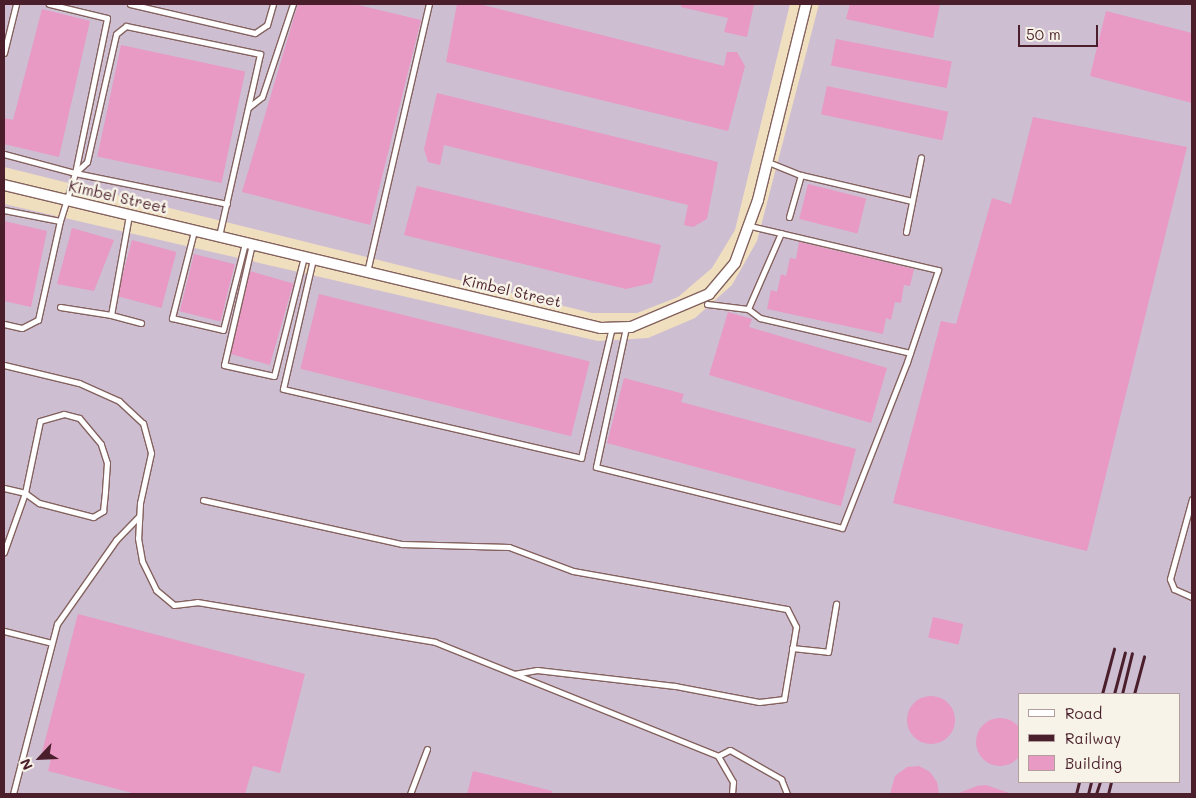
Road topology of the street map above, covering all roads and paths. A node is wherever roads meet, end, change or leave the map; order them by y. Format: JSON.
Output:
{"nodes":[{"id":1,"x":16,"y":4,"type":"edge"},
{"id":2,"x":49,"y":4,"type":"edge"},
{"id":3,"x":130,"y":4,"type":"edge"},
{"id":4,"x":273,"y":4,"type":"edge"},
{"id":5,"x":293,"y":4,"type":"edge"},
{"id":6,"x":429,"y":4,"type":"edge"},
{"id":7,"x":806,"y":4,"type":"edge"},
{"id":8,"x":4,"y":52,"type":"edge"},
{"id":9,"x":248,"y":108,"type":"junction"},
{"id":10,"x":4,"y":154,"type":"edge"},
{"id":11,"x":921,"y":157,"type":"dead end"},
{"id":12,"x":767,"y":161,"type":"junction"},
{"id":13,"x":75,"y":173,"type":"junction"},
{"id":14,"x":801,"y":175,"type":"junction"},
{"id":15,"x":4,"y":185,"type":"edge"},
{"id":16,"x":67,"y":200,"type":"junction"},
{"id":17,"x":912,"y":201,"type":"junction"},
{"id":18,"x":227,"y":204,"type":"junction"},
{"id":19,"x":4,"y":210,"type":"edge"},
{"id":20,"x":129,"y":215,"type":"junction"},
{"id":21,"x":788,"y":216,"type":"dead end"},
{"id":22,"x":60,"y":221,"type":"junction"},
{"id":23,"x":750,"y":226,"type":"junction"},
{"id":24,"x":195,"y":230,"type":"junction"},
{"id":25,"x":906,"y":232,"type":"dead end"},
{"id":26,"x":781,"y":233,"type":"junction"},
{"id":27,"x":219,"y":236,"type":"junction"},
{"id":28,"x":249,"y":243,"type":"junction"},
{"id":29,"x":308,"y":258,"type":"junction"},
{"id":30,"x":367,"y":272,"type":"junction"},
{"id":31,"x":708,"y":304,"type":"dead end"},
{"id":32,"x":60,"y":306,"type":"dead end"},
{"id":33,"x":748,"y":309,"type":"junction"},
{"id":34,"x":111,"y":315,"type":"junction"},
{"id":35,"x":4,"y":324,"type":"edge"},
{"id":36,"x":141,"y":324,"type":"dead end"},
{"id":37,"x":626,"y":327,"type":"junction"},
{"id":38,"x":612,"y":328,"type":"junction"},
{"id":39,"x":910,"y":353,"type":"junction"},
{"id":40,"x":4,"y":365,"type":"edge"},
{"id":41,"x":4,"y":488,"type":"edge"},
{"id":42,"x":25,"y":493,"type":"junction"},
{"id":43,"x":1192,"y":499,"type":"edge"},
{"id":44,"x":203,"y":500,"type":"dead end"},
{"id":45,"x":139,"y":517,"type":"junction"},
{"id":46,"x":4,"y":552,"type":"edge"},
{"id":47,"x":1192,"y":597,"type":"edge"},
{"id":48,"x":836,"y":604,"type":"dead end"},
{"id":49,"x":4,"y":631,"type":"edge"},
{"id":50,"x":52,"y":643,"type":"junction"},
{"id":51,"x":792,"y":648,"type":"junction"},
{"id":52,"x":515,"y":674,"type":"junction"},
{"id":53,"x":427,"y":749,"type":"dead end"},
{"id":54,"x":718,"y":756,"type":"junction"},
{"id":55,"x":13,"y":794,"type":"edge"},
{"id":56,"x":410,"y":794,"type":"edge"},
{"id":57,"x":732,"y":794,"type":"edge"},
{"id":58,"x":787,"y":794,"type":"edge"}],
"edges":[{"from":1,"to":8,"type":"lane"},
{"from":2,"to":13,"type":"lane"},
{"from":3,"to":4,"type":"lane"},
{"from":5,"to":9,"type":"lane"},
{"from":6,"to":30,"type":"lane"},
{"from":7,"to":12,"type":"street","name":"Kimbel Street"},
{"from":9,"to":13,"type":"lane"},
{"from":9,"to":18,"type":"lane"},
{"from":10,"to":13,"type":"lane"},
{"from":11,"to":17,"type":"lane"},
{"from":12,"to":14,"type":"lane"},
{"from":12,"to":23,"type":"street","name":"Kimbel Street"},
{"from":13,"to":16,"type":"lane"},
{"from":13,"to":18,"type":"lane"},
{"from":14,"to":17,"type":"lane"},
{"from":14,"to":21,"type":"lane"},
{"from":15,"to":16,"type":"street","name":"Kimbel Street"},
{"from":16,"to":20,"type":"street","name":"Kimbel Street"},
{"from":16,"to":22,"type":"lane"},
{"from":17,"to":25,"type":"lane"},
{"from":18,"to":27,"type":"lane"},
{"from":19,"to":22,"type":"lane"},
{"from":20,"to":24,"type":"street","name":"Kimbel Street"},
{"from":20,"to":34,"type":"lane"},
{"from":22,"to":35,"type":"lane"},
{"from":23,"to":26,"type":"lane"},
{"from":23,"to":37,"type":"street","name":"Kimbel Street"},
{"from":24,"to":27,"type":"street","name":"Kimbel Street"},
{"from":24,"to":28,"type":"lane"},
{"from":26,"to":33,"type":"lane"},
{"from":26,"to":39,"type":"lane"},
{"from":27,"to":28,"type":"street","name":"Kimbel Street"},
{"from":28,"to":29,"type":"street","name":"Kimbel Street"},
{"from":28,"to":29,"type":"lane"},
{"from":29,"to":30,"type":"street","name":"Kimbel Street"},
{"from":29,"to":38,"type":"lane"},
{"from":30,"to":38,"type":"street","name":"Kimbel Street"},
{"from":31,"to":33,"type":"lane"},
{"from":32,"to":34,"type":"lane"},
{"from":33,"to":39,"type":"lane"},
{"from":34,"to":36,"type":"lane"},
{"from":37,"to":38,"type":"street","name":"Kimbel Street"},
{"from":37,"to":39,"type":"lane"},
{"from":40,"to":45,"type":"lane"},
{"from":41,"to":42,"type":"lane"},
{"from":42,"to":42,"type":"lane"},
{"from":42,"to":46,"type":"lane"},
{"from":43,"to":47,"type":"lane"},
{"from":44,"to":51,"type":"lane"},
{"from":45,"to":50,"type":"lane"},
{"from":45,"to":52,"type":"lane"},
{"from":48,"to":51,"type":"lane"},
{"from":49,"to":50,"type":"lane"},
{"from":50,"to":55,"type":"lane"},
{"from":51,"to":52,"type":"lane"},
{"from":52,"to":54,"type":"lane"},
{"from":53,"to":56,"type":"lane"},
{"from":54,"to":57,"type":"lane"},
{"from":54,"to":58,"type":"lane"}]}
